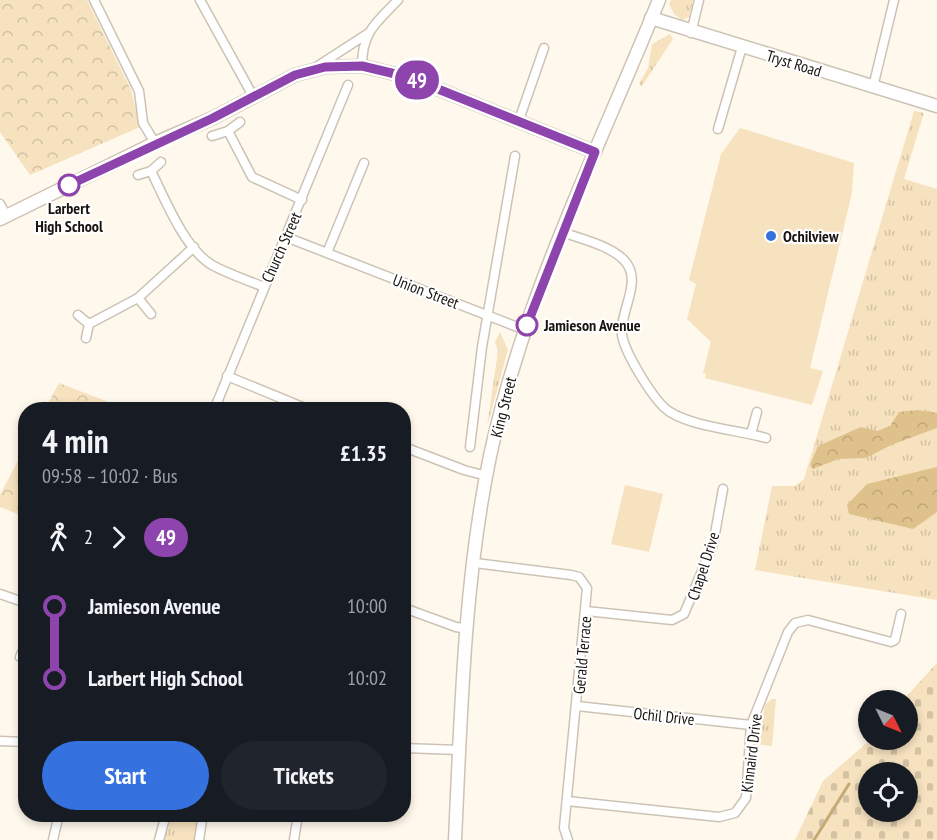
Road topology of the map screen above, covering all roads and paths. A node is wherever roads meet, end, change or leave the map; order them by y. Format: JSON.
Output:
{"nodes":[{"id":1,"x":94,"y":0,"type":"edge"},
{"id":2,"x":200,"y":0,"type":"edge"},
{"id":3,"x":398,"y":0,"type":"edge"},
{"id":4,"x":659,"y":0,"type":"edge"},
{"id":5,"x":699,"y":0,"type":"edge"},
{"id":6,"x":894,"y":0,"type":"edge"},
{"id":7,"x":651,"y":18,"type":"junction"},
{"id":8,"x":368,"y":33,"type":"junction"},
{"id":9,"x":691,"y":33,"type":"junction"},
{"id":10,"x":742,"y":47,"type":"junction"},
{"id":11,"x":544,"y":48,"type":"dead end"},
{"id":12,"x":362,"y":66,"type":"junction"},
{"id":13,"x":312,"y":69,"type":"junction"},
{"id":14,"x":348,"y":85,"type":"dead end"},
{"id":15,"x":873,"y":87,"type":"junction"},
{"id":16,"x":253,"y":96,"type":"junction"},
{"id":17,"x":937,"y":106,"type":"edge"},
{"id":18,"x":519,"y":120,"type":"junction"},
{"id":19,"x":240,"y":122,"type":"dead end"},
{"id":20,"x":718,"y":129,"type":"dead end"},
{"id":21,"x":228,"y":131,"type":"junction"},
{"id":22,"x":212,"y":136,"type":"dead end"},
{"id":23,"x":155,"y":143,"type":"junction"},
{"id":24,"x":595,"y":152,"type":"junction"},
{"id":25,"x":515,"y":156,"type":"dead end"},
{"id":26,"x":161,"y":162,"type":"dead end"},
{"id":27,"x":364,"y":163,"type":"dead end"},
{"id":28,"x":151,"y":171,"type":"junction"},
{"id":29,"x":138,"y":175,"type":"dead end"},
{"id":30,"x":302,"y":200,"type":"junction"},
{"id":31,"x":2,"y":213,"type":"edge"},
{"id":32,"x":562,"y":232,"type":"junction"},
{"id":33,"x":286,"y":237,"type":"junction"},
{"id":34,"x":194,"y":247,"type":"junction"},
{"id":35,"x":327,"y":253,"type":"junction"},
{"id":36,"x":264,"y":287,"type":"junction"},
{"id":37,"x":138,"y":298,"type":"junction"},
{"id":38,"x":151,"y":314,"type":"dead end"},
{"id":39,"x":78,"y":315,"type":"dead end"},
{"id":40,"x":487,"y":316,"type":"junction"},
{"id":41,"x":89,"y":324,"type":"junction"},
{"id":42,"x":525,"y":330,"type":"junction"},
{"id":43,"x":86,"y":338,"type":"dead end"},
{"id":44,"x":227,"y":376,"type":"junction"},
{"id":45,"x":217,"y":402,"type":"edge"},
{"id":46,"x":290,"y":402,"type":"edge"},
{"id":47,"x":757,"y":412,"type":"dead end"},
{"id":48,"x":751,"y":434,"type":"junction"},
{"id":49,"x":766,"y":438,"type":"dead end"},
{"id":50,"x":470,"y":447,"type":"dead end"},
{"id":51,"x":411,"y":450,"type":"edge"},
{"id":52,"x":487,"y":476,"type":"junction"},
{"id":53,"x":723,"y":489,"type":"dead end"},
{"id":54,"x":475,"y":563,"type":"junction"},
{"id":55,"x":0,"y":594,"type":"edge"},
{"id":56,"x":18,"y":600,"type":"edge"},
{"id":57,"x":411,"y":611,"type":"edge"},
{"id":58,"x":586,"y":611,"type":"junction"},
{"id":59,"x":901,"y":614,"type":"dead end"},
{"id":60,"x":468,"y":629,"type":"junction"},
{"id":61,"x":577,"y":706,"type":"junction"},
{"id":62,"x":751,"y":725,"type":"junction"},
{"id":63,"x":0,"y":741,"type":"edge"},
{"id":64,"x":18,"y":742,"type":"edge"},
{"id":65,"x":411,"y":748,"type":"edge"},
{"id":66,"x":459,"y":750,"type":"junction"},
{"id":67,"x":567,"y":801,"type":"junction"},
{"id":68,"x":57,"y":822,"type":"edge"},
{"id":69,"x":164,"y":822,"type":"edge"},
{"id":70,"x":202,"y":822,"type":"edge"},
{"id":71,"x":297,"y":822,"type":"edge"},
{"id":72,"x":53,"y":840,"type":"edge"},
{"id":73,"x":159,"y":840,"type":"edge"},
{"id":74,"x":199,"y":840,"type":"edge"},
{"id":75,"x":294,"y":840,"type":"edge"},
{"id":76,"x":455,"y":840,"type":"edge"},
{"id":77,"x":568,"y":840,"type":"edge"}],
"edges":[{"from":1,"to":23,"type":"street"},
{"from":2,"to":16,"type":"street"},
{"from":3,"to":8,"type":"street"},
{"from":4,"to":7,"type":"street","name":"King Street"},
{"from":5,"to":9,"type":"street"},
{"from":6,"to":15,"type":"street"},
{"from":7,"to":9,"type":"street","name":"Tryst Road"},
{"from":7,"to":24,"type":"street","name":"King Street"},
{"from":8,"to":12,"type":"street"},
{"from":8,"to":13,"type":"street"},
{"from":9,"to":10,"type":"street","name":"Tryst Road"},
{"from":10,"to":15,"type":"street","name":"Tryst Road"},
{"from":10,"to":20,"type":"street"},
{"from":11,"to":18,"type":"street"},
{"from":12,"to":13,"type":"street"},
{"from":12,"to":18,"type":"street"},
{"from":13,"to":16,"type":"street"},
{"from":14,"to":30,"type":"street","name":"Church Street"},
{"from":15,"to":17,"type":"street","name":"Tryst Road"},
{"from":16,"to":23,"type":"street"},
{"from":18,"to":24,"type":"street"},
{"from":19,"to":21,"type":"street"},
{"from":21,"to":22,"type":"street"},
{"from":21,"to":30,"type":"street"},
{"from":23,"to":31,"type":"street"},
{"from":24,"to":32,"type":"street","name":"King Street"},
{"from":25,"to":40,"type":"street","name":"King Street"},
{"from":26,"to":28,"type":"street"},
{"from":27,"to":35,"type":"street"},
{"from":28,"to":29,"type":"street"},
{"from":28,"to":34,"type":"street"},
{"from":30,"to":33,"type":"street","name":"Church Street"},
{"from":32,"to":42,"type":"street","name":"King Street"},
{"from":32,"to":48,"type":"street"},
{"from":33,"to":35,"type":"street","name":"Union Street"},
{"from":33,"to":36,"type":"street","name":"Church Street"},
{"from":34,"to":36,"type":"street"},
{"from":34,"to":37,"type":"street"},
{"from":35,"to":40,"type":"street","name":"Union Street"},
{"from":36,"to":44,"type":"street","name":"Church Street"},
{"from":37,"to":38,"type":"street"},
{"from":37,"to":41,"type":"street"},
{"from":39,"to":41,"type":"street"},
{"from":40,"to":42,"type":"street","name":"Union Street"},
{"from":40,"to":50,"type":"street","name":"King Street"},
{"from":41,"to":43,"type":"street"},
{"from":42,"to":52,"type":"street","name":"King Street"},
{"from":44,"to":45,"type":"street","name":"Church Street"},
{"from":44,"to":46,"type":"street"},
{"from":47,"to":48,"type":"street"},
{"from":48,"to":49,"type":"street"},
{"from":51,"to":52,"type":"street"},
{"from":52,"to":54,"type":"street","name":"King Street"},
{"from":53,"to":58,"type":"street","name":"Chapel Drive"},
{"from":54,"to":58,"type":"street","name":"Gerald Terrace"},
{"from":54,"to":60,"type":"street","name":"King Street"},
{"from":55,"to":56,"type":"street"},
{"from":57,"to":60,"type":"street"},
{"from":58,"to":61,"type":"street","name":"Gerald Terrace"},
{"from":59,"to":62,"type":"street","name":"Kinnaird Drive"},
{"from":60,"to":66,"type":"street","name":"King Street"},
{"from":61,"to":62,"type":"street","name":"Ochil Drive"},
{"from":61,"to":67,"type":"street","name":"Gerald Terrace"},
{"from":62,"to":67,"type":"street","name":"Kinnaird Drive"},
{"from":63,"to":64,"type":"street"},
{"from":65,"to":66,"type":"street"},
{"from":66,"to":76,"type":"street","name":"King Street"},
{"from":67,"to":77,"type":"street","name":"Gerald Terrace"},
{"from":68,"to":72,"type":"street"},
{"from":69,"to":73,"type":"street"},
{"from":70,"to":74,"type":"street"},
{"from":71,"to":75,"type":"street"}]}
